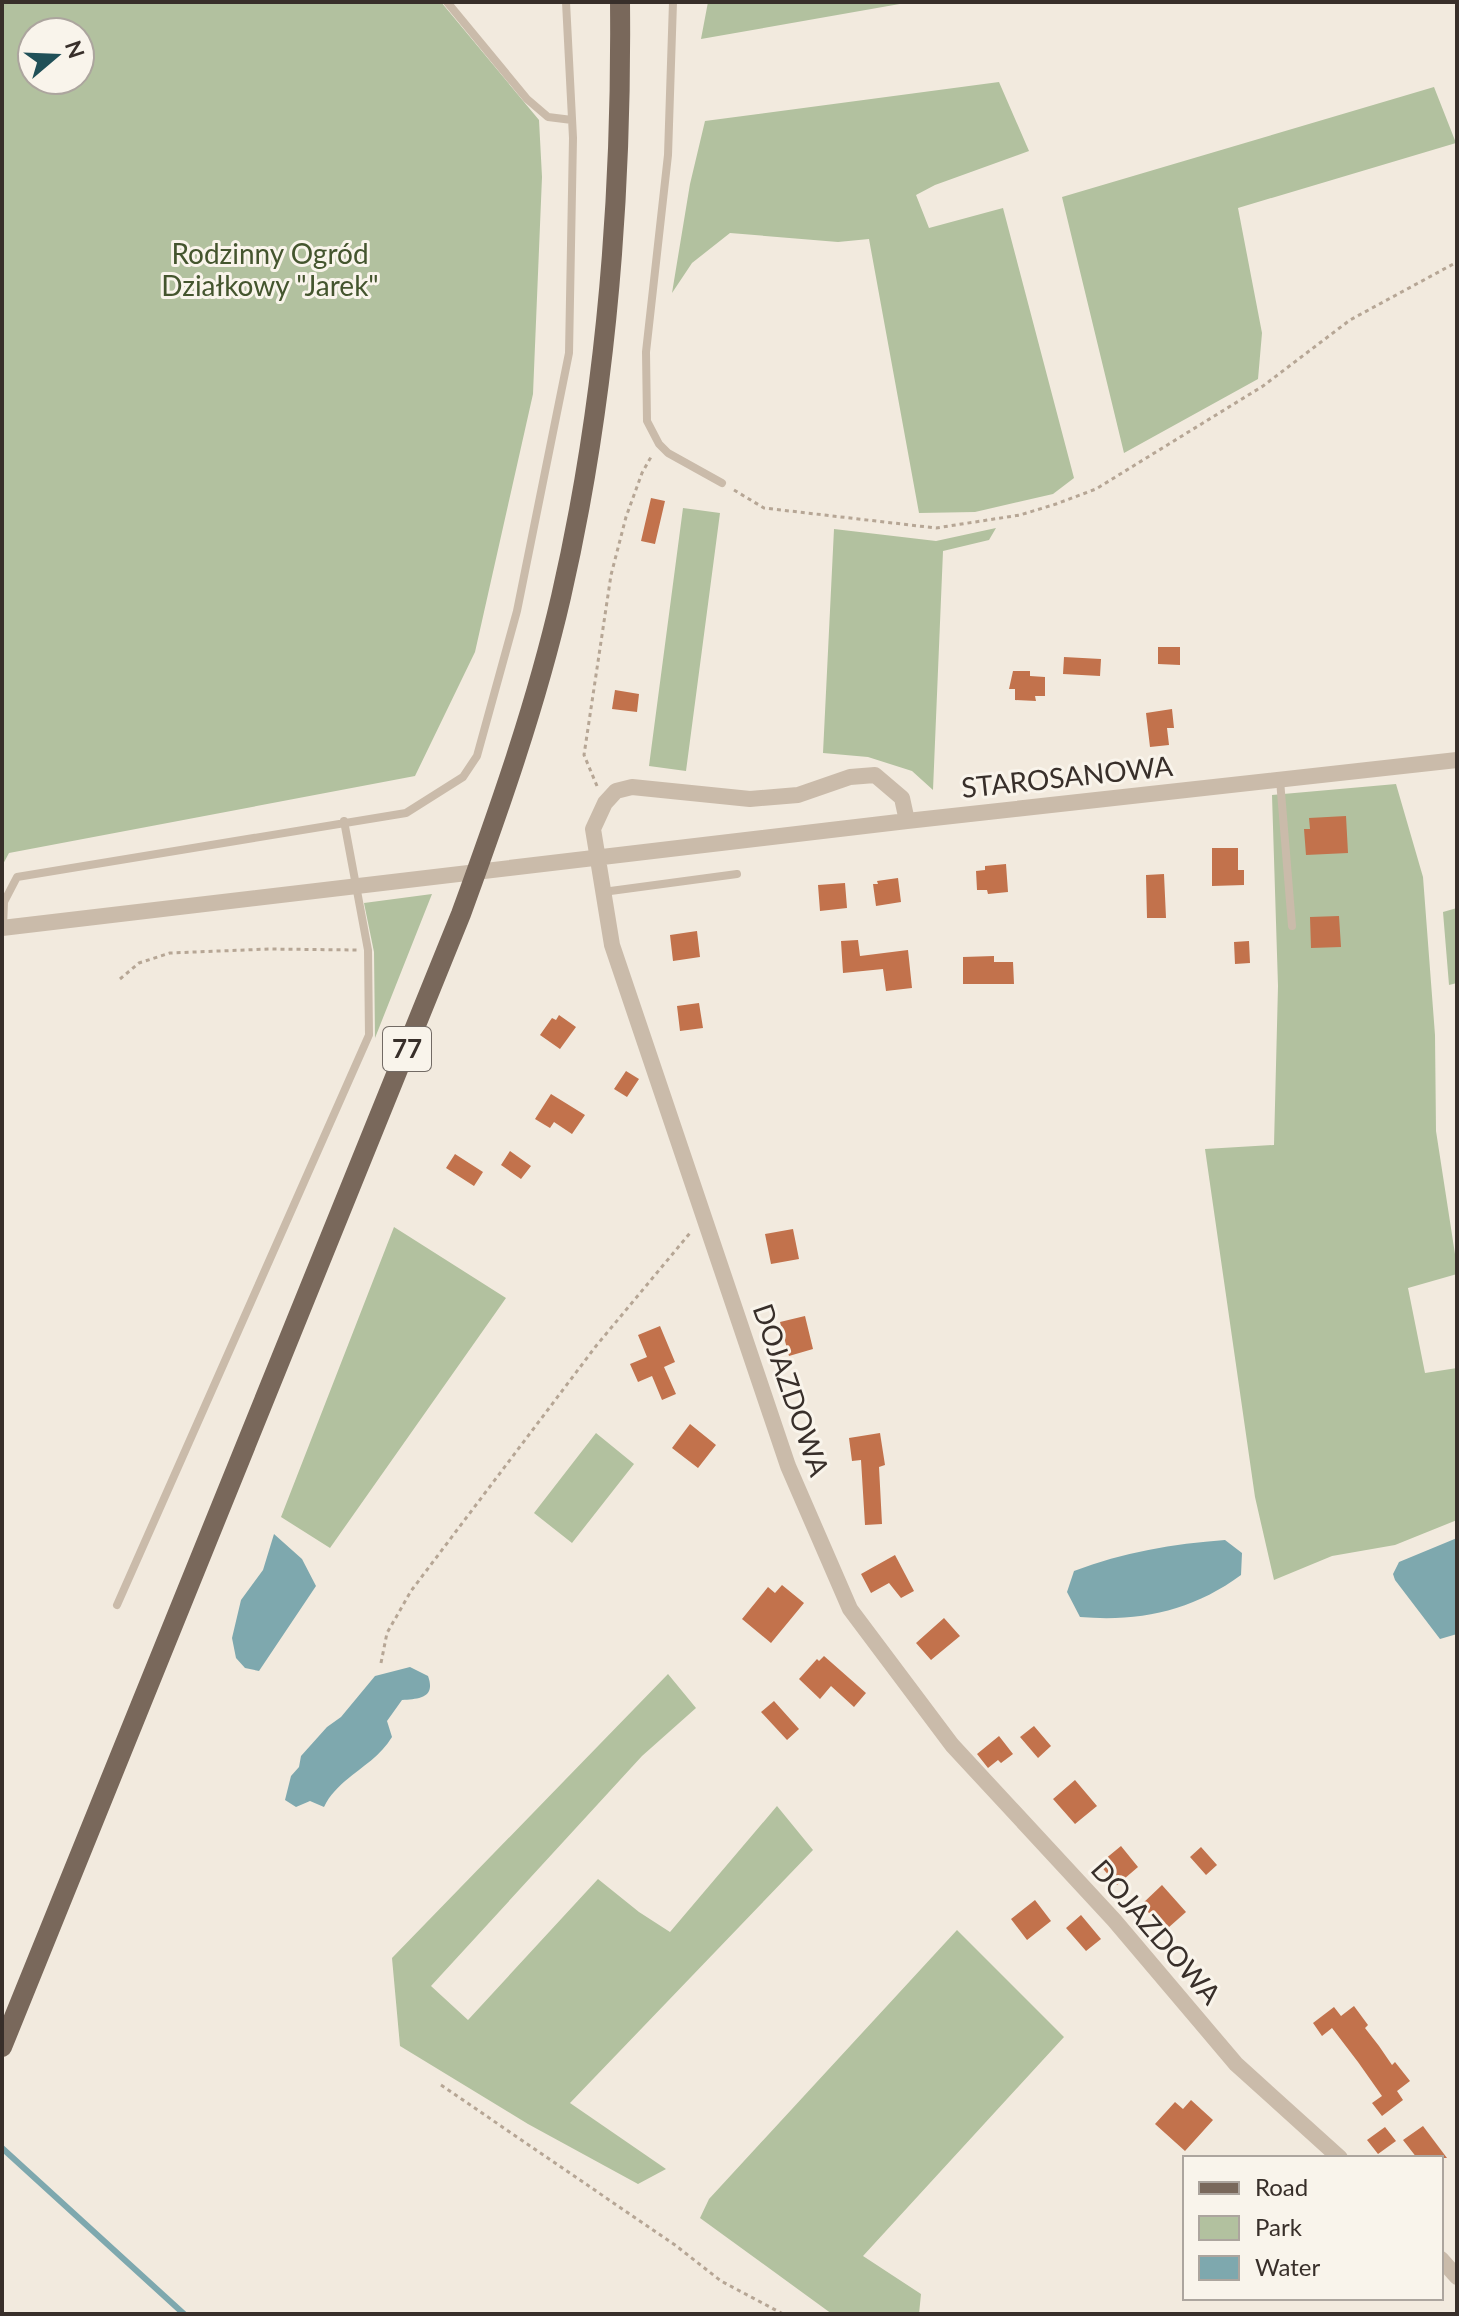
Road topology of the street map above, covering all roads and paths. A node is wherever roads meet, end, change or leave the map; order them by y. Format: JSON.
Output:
{"nodes":[{"id":1,"x":447,"y":2,"type":"edge"},
{"id":2,"x":566,"y":2,"type":"edge"},
{"id":3,"x":620,"y":2,"type":"edge"},
{"id":4,"x":673,"y":2,"type":"edge"},
{"id":5,"x":572,"y":120,"type":"junction"},
{"id":6,"x":1457,"y":262,"type":"edge"},
{"id":7,"x":659,"y":444,"type":"junction"},
{"id":8,"x":722,"y":483,"type":"joint"},
{"id":9,"x":1457,"y":760,"type":"edge"},
{"id":10,"x":1280,"y":780,"type":"junction"},
{"id":11,"x":605,"y":803,"type":"junction"},
{"id":12,"x":344,"y":821,"type":"junction"},
{"id":13,"x":907,"y":821,"type":"junction"},
{"id":14,"x":737,"y":874,"type":"dead end"},
{"id":15,"x":602,"y":893,"type":"junction"},
{"id":16,"x":1292,"y":926,"type":"dead end"},
{"id":17,"x":3,"y":928,"type":"edge"},
{"id":18,"x":368,"y":950,"type":"junction"},
{"id":19,"x":120,"y":979,"type":"dead end"},
{"id":20,"x":705,"y":1220,"type":"junction"},
{"id":21,"x":117,"y":1605,"type":"dead end"},
{"id":22,"x":381,"y":1663,"type":"dead end"},
{"id":23,"x":2,"y":2047,"type":"edge"},
{"id":24,"x":441,"y":2085,"type":"dead end"},
{"id":25,"x":1338,"y":2156,"type":"edge"},
{"id":26,"x":1443,"y":2261,"type":"edge"},
{"id":27,"x":1457,"y":2277,"type":"edge"},
{"id":28,"x":783,"y":2314,"type":"edge"}],
"edges":[{"from":1,"to":5,"type":"lane"},
{"from":2,"to":5,"type":"lane"},
{"from":3,"to":23,"type":"main road","number":"77"},
{"from":4,"to":7,"type":"lane"},
{"from":5,"to":12,"type":"lane"},
{"from":6,"to":8,"type":"path"},
{"from":7,"to":8,"type":"lane"},
{"from":7,"to":11,"type":"path"},
{"from":9,"to":10,"type":"street","name":"STAROSANOWA"},
{"from":10,"to":13,"type":"street","name":"STAROSANOWA"},
{"from":10,"to":16,"type":"lane"},
{"from":11,"to":13,"type":"street"},
{"from":11,"to":15,"type":"street","name":"DOJAZDOWA"},
{"from":12,"to":17,"type":"lane"},
{"from":12,"to":18,"type":"lane"},
{"from":13,"to":17,"type":"street","name":"STAROSANOWA"},
{"from":14,"to":15,"type":"lane"},
{"from":15,"to":20,"type":"street","name":"DOJAZDOWA"},
{"from":18,"to":19,"type":"path"},
{"from":18,"to":21,"type":"lane"},
{"from":20,"to":22,"type":"path"},
{"from":20,"to":25,"type":"street","name":"DOJAZDOWA"},
{"from":24,"to":28,"type":"path"},
{"from":26,"to":27,"type":"street"}]}
